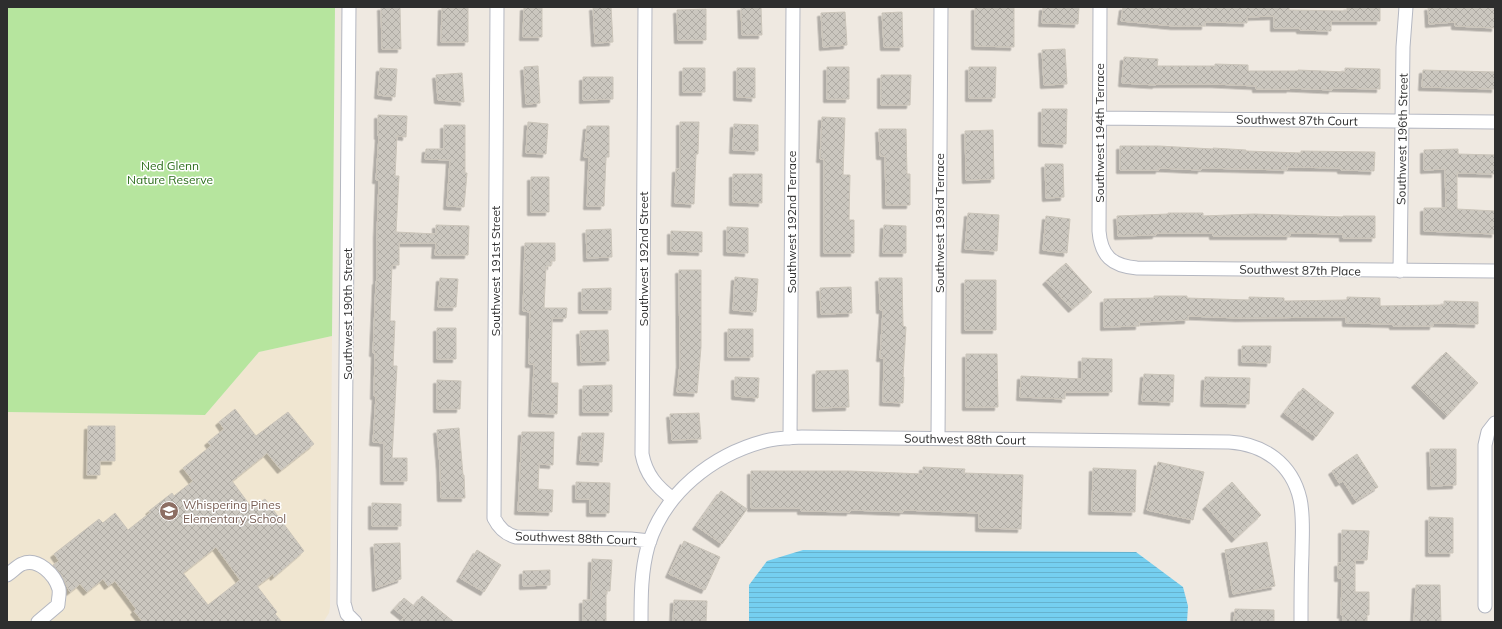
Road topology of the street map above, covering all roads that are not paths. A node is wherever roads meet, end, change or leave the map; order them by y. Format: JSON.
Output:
{"nodes":[{"id":1,"x":349,"y":7,"type":"edge"},
{"id":2,"x":497,"y":7,"type":"edge"},
{"id":3,"x":645,"y":7,"type":"edge"},
{"id":4,"x":793,"y":7,"type":"edge"},
{"id":5,"x":941,"y":7,"type":"edge"},
{"id":6,"x":1100,"y":7,"type":"edge"},
{"id":7,"x":1406,"y":7,"type":"edge"},
{"id":8,"x":1099,"y":118,"type":"junction"},
{"id":9,"x":1402,"y":121,"type":"junction"},
{"id":10,"x":1495,"y":122,"type":"edge"},
{"id":11,"x":1107,"y":257,"type":"joint"},
{"id":12,"x":1400,"y":271,"type":"junction"},
{"id":13,"x":1495,"y":272,"type":"edge"},
{"id":14,"x":1495,"y":424,"type":"edge"},
{"id":15,"x":790,"y":438,"type":"junction"},
{"id":16,"x":938,"y":438,"type":"junction"},
{"id":17,"x":673,"y":499,"type":"junction"},
{"id":18,"x":503,"y":532,"type":"joint"},
{"id":19,"x":650,"y":540,"type":"junction"},
{"id":20,"x":7,"y":575,"type":"edge"},
{"id":21,"x":1485,"y":606,"type":"dead end"},
{"id":22,"x":350,"y":621,"type":"edge"},
{"id":23,"x":38,"y":622,"type":"edge"},
{"id":24,"x":641,"y":622,"type":"edge"},
{"id":25,"x":1301,"y":622,"type":"edge"}],
"edges":[{"from":1,"to":22,"type":"street","name":"Southwest 190th Street"},
{"from":2,"to":18,"type":"street","name":"Southwest 191st Street"},
{"from":3,"to":17,"type":"street","name":"Southwest 192nd Street"},
{"from":4,"to":15,"type":"street","name":"Southwest 192nd Terrace"},
{"from":5,"to":16,"type":"street","name":"Southwest 193rd Terrace"},
{"from":6,"to":8,"type":"street","name":"Southwest 194th Terrace"},
{"from":7,"to":9,"type":"street","name":"Southwest 196th Street"},
{"from":8,"to":9,"type":"street","name":"Southwest 87th Court"},
{"from":8,"to":11,"type":"street","name":"Southwest 194th Terrace"},
{"from":9,"to":10,"type":"street","name":"Southwest 87th Court"},
{"from":9,"to":12,"type":"street","name":"Southwest 196th Street"},
{"from":11,"to":12,"type":"street","name":"Southwest 87th Place"},
{"from":12,"to":13,"type":"street","name":"Southwest 87th Place"},
{"from":14,"to":21,"type":"street"},
{"from":15,"to":16,"type":"street","name":"Southwest 88th Court"},
{"from":15,"to":17,"type":"street","name":"Southwest 88th Court"},
{"from":16,"to":25,"type":"street","name":"Southwest 88th Court"},
{"from":17,"to":19,"type":"street","name":"Southwest 88th Court"},
{"from":18,"to":19,"type":"street","name":"Southwest 88th Court"},
{"from":19,"to":24,"type":"street","name":"Southwest 88th Court"},
{"from":20,"to":23,"type":"street"}]}
